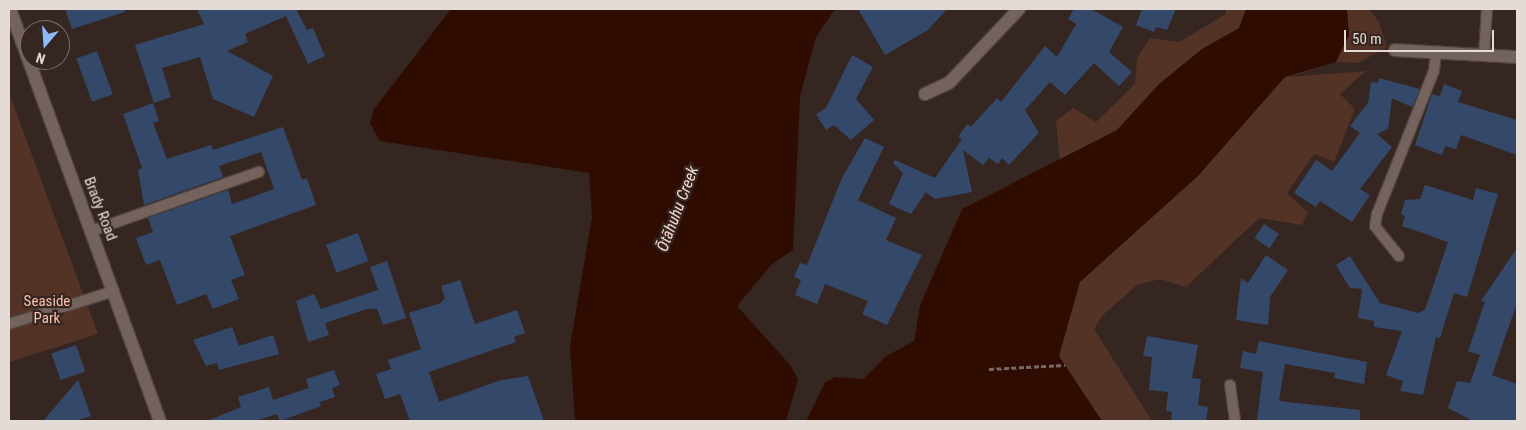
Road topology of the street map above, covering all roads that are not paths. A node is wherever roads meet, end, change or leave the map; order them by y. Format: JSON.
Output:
{"nodes":[{"id":1,"x":10,"y":9,"type":"edge"},
{"id":2,"x":1019,"y":9,"type":"edge"},
{"id":3,"x":1487,"y":9,"type":"edge"},
{"id":4,"x":1395,"y":50,"type":"dead end"},
{"id":5,"x":1436,"y":52,"type":"junction"},
{"id":6,"x":1484,"y":55,"type":"junction"},
{"id":7,"x":1517,"y":57,"type":"edge"},
{"id":8,"x":926,"y":94,"type":"dead end"},
{"id":9,"x":259,"y":172,"type":"dead end"},
{"id":10,"x":91,"y":231,"type":"junction"},
{"id":11,"x":1399,"y":256,"type":"dead end"},
{"id":12,"x":114,"y":291,"type":"junction"},
{"id":13,"x":9,"y":324,"type":"edge"},
{"id":14,"x":1230,"y":385,"type":"dead end"},
{"id":15,"x":160,"y":421,"type":"edge"},
{"id":16,"x":1235,"y":421,"type":"edge"}],
"edges":[{"from":1,"to":10,"type":"street","name":"Brady Road"},
{"from":2,"to":8,"type":"street"},
{"from":3,"to":6,"type":"lane"},
{"from":4,"to":5,"type":"street"},
{"from":5,"to":6,"type":"street"},
{"from":5,"to":11,"type":"lane"},
{"from":6,"to":7,"type":"street"},
{"from":9,"to":10,"type":"lane"},
{"from":10,"to":12,"type":"street","name":"Brady Road"},
{"from":12,"to":13,"type":"lane"},
{"from":12,"to":15,"type":"street","name":"Brady Road"},
{"from":14,"to":16,"type":"lane"}]}
